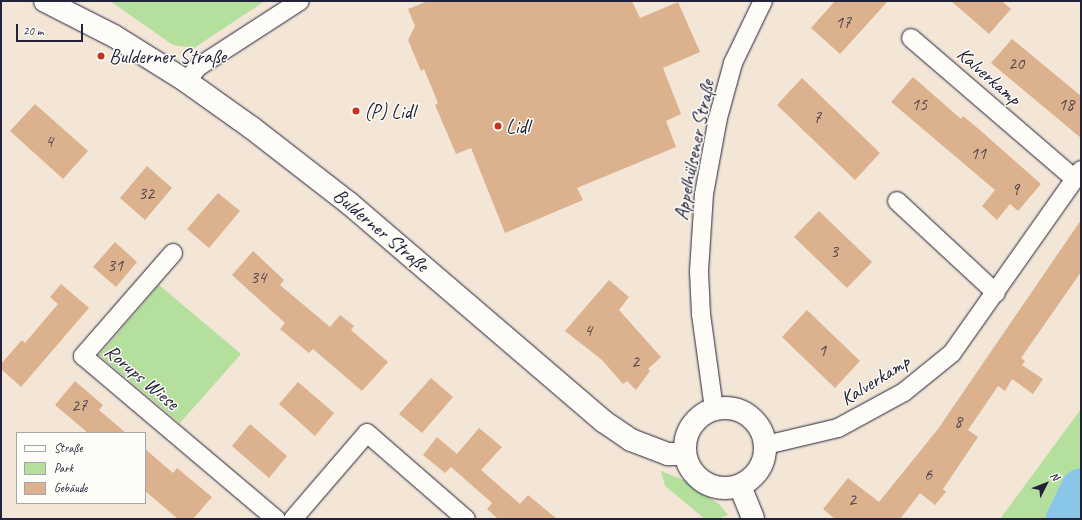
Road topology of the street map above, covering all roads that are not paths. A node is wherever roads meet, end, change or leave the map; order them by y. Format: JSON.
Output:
{"nodes":[{"id":1,"x":45,"y":1,"type":"edge"},
{"id":2,"x":300,"y":1,"type":"edge"},
{"id":3,"x":763,"y":1,"type":"edge"},
{"id":4,"x":911,"y":38,"type":"dead end"},
{"id":5,"x":186,"y":81,"type":"junction"},
{"id":6,"x":1078,"y":174,"type":"edge"},
{"id":7,"x":897,"y":201,"type":"dead end"},
{"id":8,"x":173,"y":253,"type":"dead end"},
{"id":9,"x":996,"y":293,"type":"junction"},
{"id":10,"x":714,"y":409,"type":"junction"},
{"id":11,"x":766,"y":445,"type":"junction"},
{"id":12,"x":685,"y":454,"type":"junction"},
{"id":13,"x":740,"y":486,"type":"junction"},
{"id":14,"x":276,"y":519,"type":"edge"},
{"id":15,"x":293,"y":519,"type":"edge"},
{"id":16,"x":466,"y":519,"type":"edge"},
{"id":17,"x":753,"y":519,"type":"edge"}],
"edges":[{"from":1,"to":5,"type":"street","name":"Bulderner Straße"},
{"from":2,"to":5,"type":"street"},
{"from":3,"to":10,"type":"street","name":"Appelhülsener Straße"},
{"from":4,"to":6,"type":"street","name":"Kalverkamp"},
{"from":5,"to":12,"type":"street","name":"Bulderner Straße"},
{"from":6,"to":9,"type":"street","name":"Kalverkamp"},
{"from":7,"to":9,"type":"street"},
{"from":8,"to":14,"type":"street","name":"Rorups Wiese"},
{"from":9,"to":11,"type":"street","name":"Kalverkamp"},
{"from":10,"to":11,"type":"street"},
{"from":10,"to":12,"type":"street"},
{"from":11,"to":13,"type":"street"},
{"from":12,"to":13,"type":"street"},
{"from":13,"to":17,"type":"street"},
{"from":15,"to":16,"type":"street"}]}
